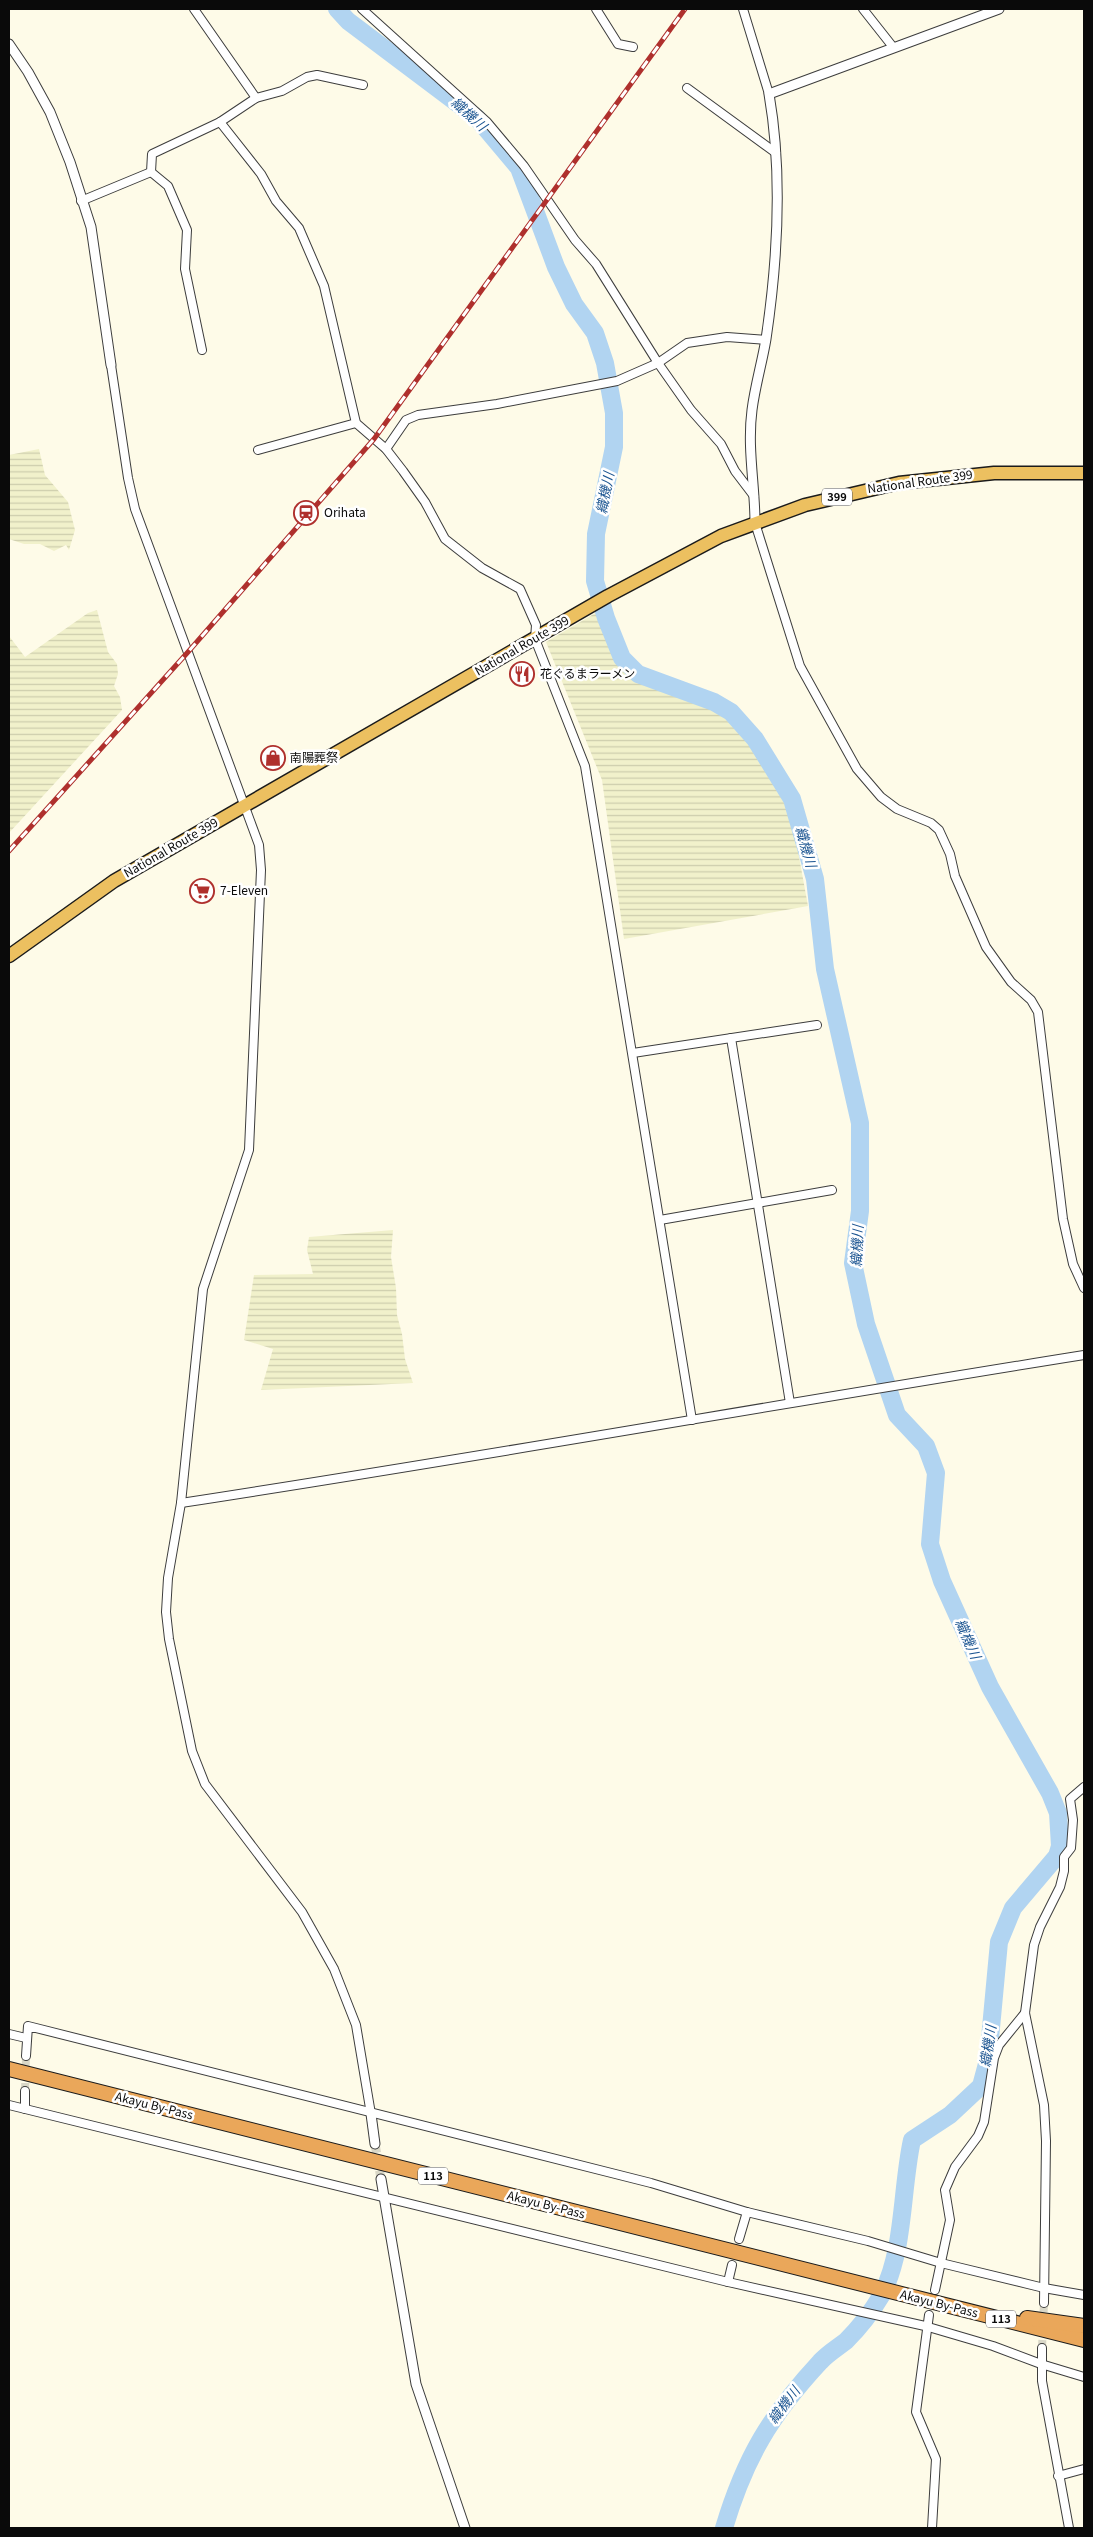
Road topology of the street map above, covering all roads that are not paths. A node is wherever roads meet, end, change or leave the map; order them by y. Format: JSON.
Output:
{"nodes":[{"id":1,"x":194,"y":9,"type":"edge"},
{"id":2,"x":362,"y":9,"type":"edge"},
{"id":3,"x":596,"y":9,"type":"edge"},
{"id":4,"x":743,"y":9,"type":"edge"},
{"id":5,"x":863,"y":9,"type":"edge"},
{"id":6,"x":999,"y":9,"type":"edge"},
{"id":7,"x":978,"y":12,"type":"edge"},
{"id":8,"x":9,"y":44,"type":"edge"},
{"id":9,"x":633,"y":47,"type":"dead end"},
{"id":10,"x":893,"y":47,"type":"junction"},
{"id":11,"x":362,"y":85,"type":"dead end"},
{"id":12,"x":687,"y":88,"type":"dead end"},
{"id":13,"x":769,"y":94,"type":"junction"},
{"id":14,"x":256,"y":98,"type":"junction"},
{"id":15,"x":220,"y":122,"type":"junction"},
{"id":16,"x":776,"y":153,"type":"junction"},
{"id":17,"x":152,"y":172,"type":"junction"},
{"id":18,"x":81,"y":200,"type":"junction"},
{"id":19,"x":766,"y":340,"type":"junction"},
{"id":20,"x":202,"y":350,"type":"dead end"},
{"id":21,"x":658,"y":363,"type":"junction"},
{"id":22,"x":111,"y":365,"type":"joint"},
{"id":23,"x":356,"y":423,"type":"junction"},
{"id":24,"x":386,"y":449,"type":"junction"},
{"id":25,"x":258,"y":450,"type":"dead end"},
{"id":26,"x":1084,"y":474,"type":"edge"},
{"id":27,"x":755,"y":497,"type":"junction"},
{"id":28,"x":755,"y":523,"type":"junction"},
{"id":29,"x":535,"y":639,"type":"junction"},
{"id":30,"x":244,"y":806,"type":"junction"},
{"id":31,"x":9,"y":956,"type":"edge"},
{"id":32,"x":817,"y":1025,"type":"dead end"},
{"id":33,"x":730,"y":1038,"type":"junction"},
{"id":34,"x":633,"y":1053,"type":"junction"},
{"id":35,"x":832,"y":1190,"type":"dead end"},
{"id":36,"x":756,"y":1203,"type":"junction"},
{"id":37,"x":660,"y":1220,"type":"junction"},
{"id":38,"x":1084,"y":1288,"type":"edge"},
{"id":39,"x":1084,"y":1355,"type":"edge"},
{"id":40,"x":790,"y":1403,"type":"junction"},
{"id":41,"x":692,"y":1420,"type":"junction"},
{"id":42,"x":181,"y":1503,"type":"junction"},
{"id":43,"x":1084,"y":1787,"type":"edge"},
{"id":44,"x":1025,"y":2013,"type":"junction"},
{"id":45,"x":9,"y":2034,"type":"edge"},
{"id":46,"x":26,"y":2038,"type":"junction"},
{"id":47,"x":26,"y":2056,"type":"tunnel mouth"},
{"id":48,"x":9,"y":2069,"type":"edge"},
{"id":49,"x":25,"y":2091,"type":"tunnel mouth"},
{"id":50,"x":9,"y":2105,"type":"edge"},
{"id":51,"x":26,"y":2109,"type":"junction"},
{"id":52,"x":371,"y":2114,"type":"junction"},
{"id":53,"x":375,"y":2144,"type":"tunnel mouth"},
{"id":54,"x":381,"y":2179,"type":"tunnel mouth"},
{"id":55,"x":386,"y":2196,"type":"junction"},
{"id":56,"x":747,"y":2212,"type":"junction"},
{"id":57,"x":739,"y":2239,"type":"dead end"},
{"id":58,"x":941,"y":2263,"type":"junction"},
{"id":59,"x":732,"y":2265,"type":"dead end"},
{"id":60,"x":728,"y":2282,"type":"junction"},
{"id":61,"x":1044,"y":2288,"type":"junction"},
{"id":62,"x":935,"y":2290,"type":"dead end"},
{"id":63,"x":1084,"y":2295,"type":"edge"},
{"id":64,"x":1044,"y":2303,"type":"tunnel mouth"},
{"id":65,"x":949,"y":2306,"type":"junction"},
{"id":66,"x":929,"y":2315,"type":"dead end"},
{"id":67,"x":925,"y":2326,"type":"junction"},
{"id":68,"x":1084,"y":2326,"type":"edge"},
{"id":69,"x":1084,"y":2340,"type":"edge"},
{"id":70,"x":1042,"y":2348,"type":"tunnel mouth"},
{"id":71,"x":1041,"y":2364,"type":"junction"},
{"id":72,"x":1084,"y":2377,"type":"edge"},
{"id":73,"x":1084,"y":2468,"type":"edge"},
{"id":74,"x":1058,"y":2476,"type":"junction"},
{"id":75,"x":465,"y":2528,"type":"edge"},
{"id":76,"x":932,"y":2528,"type":"edge"},
{"id":77,"x":1069,"y":2528,"type":"edge"}],
"edges":[{"from":1,"to":14,"type":"street"},
{"from":2,"to":21,"type":"street"},
{"from":3,"to":9,"type":"street"},
{"from":4,"to":13,"type":"street"},
{"from":5,"to":10,"type":"street"},
{"from":6,"to":7,"type":"street"},
{"from":7,"to":10,"type":"street"},
{"from":8,"to":18,"type":"street"},
{"from":10,"to":13,"type":"street"},
{"from":11,"to":14,"type":"street"},
{"from":12,"to":16,"type":"street"},
{"from":13,"to":16,"type":"street"},
{"from":14,"to":15,"type":"street"},
{"from":15,"to":17,"type":"street"},
{"from":15,"to":23,"type":"street"},
{"from":16,"to":19,"type":"street"},
{"from":17,"to":18,"type":"street"},
{"from":17,"to":20,"type":"street"},
{"from":18,"to":22,"type":"street"},
{"from":19,"to":21,"type":"street"},
{"from":19,"to":27,"type":"street"},
{"from":21,"to":24,"type":"street"},
{"from":21,"to":27,"type":"street"},
{"from":22,"to":30,"type":"street"},
{"from":23,"to":24,"type":"street"},
{"from":23,"to":25,"type":"street"},
{"from":24,"to":29,"type":"street"},
{"from":26,"to":28,"type":"highway","name":"National Route 399","number":"399"},
{"from":27,"to":28,"type":"street"},
{"from":28,"to":29,"type":"highway","name":"National Route 399","number":"399"},
{"from":28,"to":38,"type":"street"},
{"from":29,"to":30,"type":"highway","name":"National Route 399","number":"399"},
{"from":29,"to":34,"type":"street"},
{"from":30,"to":31,"type":"highway","name":"National Route 399","number":"399"},
{"from":30,"to":42,"type":"street"},
{"from":32,"to":33,"type":"street"},
{"from":33,"to":34,"type":"street"},
{"from":33,"to":36,"type":"street"},
{"from":34,"to":37,"type":"street"},
{"from":35,"to":36,"type":"street"},
{"from":36,"to":37,"type":"street"},
{"from":36,"to":40,"type":"street"},
{"from":37,"to":41,"type":"street"},
{"from":39,"to":40,"type":"street"},
{"from":40,"to":41,"type":"street"},
{"from":41,"to":42,"type":"street"},
{"from":42,"to":52,"type":"street"},
{"from":43,"to":44,"type":"street"},
{"from":44,"to":58,"type":"street"},
{"from":44,"to":61,"type":"street"},
{"from":45,"to":46,"type":"street"},
{"from":46,"to":47,"type":"street"},
{"from":46,"to":52,"type":"street"},
{"from":48,"to":65,"type":"highway","name":"Akayu By-Pass","number":"113"},
{"from":49,"to":51,"type":"street"},
{"from":50,"to":51,"type":"street"},
{"from":51,"to":55,"type":"street"},
{"from":52,"to":53,"type":"street"},
{"from":52,"to":56,"type":"street"},
{"from":54,"to":55,"type":"street"},
{"from":55,"to":60,"type":"street"},
{"from":55,"to":75,"type":"street"},
{"from":56,"to":57,"type":"street"},
{"from":56,"to":58,"type":"street"},
{"from":58,"to":61,"type":"street"},
{"from":58,"to":62,"type":"street"},
{"from":59,"to":60,"type":"street"},
{"from":60,"to":67,"type":"street"},
{"from":61,"to":63,"type":"street"},
{"from":61,"to":64,"type":"street"},
{"from":65,"to":68,"type":"highway"},
{"from":65,"to":69,"type":"highway","name":"Akayu By-Pass","number":"113"},
{"from":66,"to":67,"type":"street"},
{"from":67,"to":71,"type":"street"},
{"from":67,"to":76,"type":"street"},
{"from":70,"to":71,"type":"street"},
{"from":71,"to":72,"type":"street"},
{"from":71,"to":74,"type":"street"},
{"from":73,"to":74,"type":"street"},
{"from":74,"to":77,"type":"street"}]}
